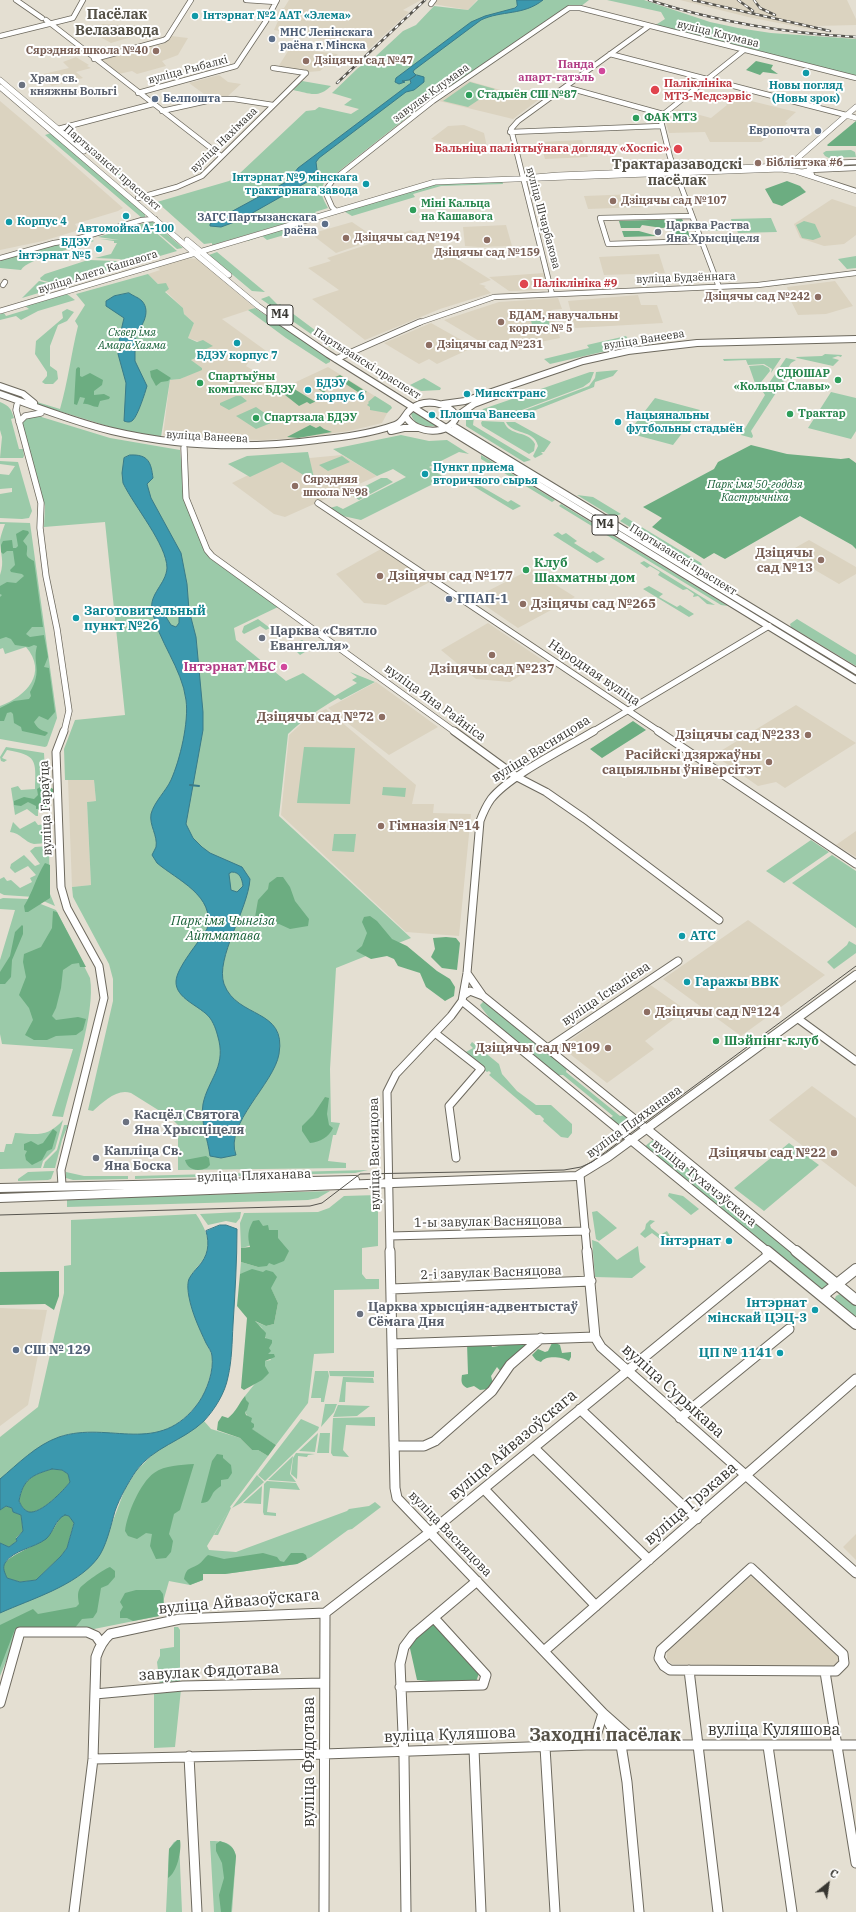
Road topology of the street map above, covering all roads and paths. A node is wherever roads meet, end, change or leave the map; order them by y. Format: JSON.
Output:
{"nodes":[{"id":1,"x":16,"y":0,"type":"edge"},
{"id":2,"x":83,"y":0,"type":"edge"},
{"id":3,"x":192,"y":0,"type":"edge"},
{"id":4,"x":246,"y":0,"type":"edge"},
{"id":5,"x":434,"y":0,"type":"edge"},
{"id":6,"x":276,"y":1,"type":"edge"},
{"id":7,"x":431,"y":4,"type":"dead end"},
{"id":8,"x":575,"y":7,"type":"joint"},
{"id":9,"x":50,"y":24,"type":"junction"},
{"id":10,"x":649,"y":26,"type":"junction"},
{"id":11,"x":0,"y":36,"type":"edge"},
{"id":12,"x":744,"y":50,"type":"junction"},
{"id":13,"x":610,"y":54,"type":"junction"},
{"id":14,"x":94,"y":59,"type":"junction"},
{"id":15,"x":273,"y":68,"type":"dead end"},
{"id":16,"x":856,"y":78,"type":"edge"},
{"id":17,"x":707,"y":79,"type":"junction"},
{"id":18,"x":0,"y":80,"type":"edge"},
{"id":19,"x":6,"y":85,"type":"junction"},
{"id":20,"x":0,"y":86,"type":"edge"},
{"id":21,"x":565,"y":87,"type":"junction"},
{"id":22,"x":138,"y":92,"type":"junction"},
{"id":23,"x":153,"y":104,"type":"junction"},
{"id":24,"x":273,"y":105,"type":"junction"},
{"id":25,"x":856,"y":107,"type":"edge"},
{"id":26,"x":162,"y":111,"type":"junction"},
{"id":27,"x":663,"y":114,"type":"junction"},
{"id":28,"x":846,"y":115,"type":"junction"},
{"id":29,"x":855,"y":116,"type":"edge"},
{"id":30,"x":661,"y":126,"type":"junction"},
{"id":31,"x":58,"y":129,"type":"junction"},
{"id":32,"x":51,"y":131,"type":"junction"},
{"id":33,"x":510,"y":132,"type":"junction"},
{"id":34,"x":80,"y":148,"type":"junction"},
{"id":35,"x":73,"y":149,"type":"junction"},
{"id":36,"x":221,"y":156,"type":"junction"},
{"id":37,"x":856,"y":162,"type":"edge"},
{"id":38,"x":792,"y":164,"type":"junction"},
{"id":39,"x":809,"y":167,"type":"junction"},
{"id":40,"x":856,"y":168,"type":"edge"},
{"id":41,"x":738,"y":170,"type":"junction"},
{"id":42,"x":796,"y":171,"type":"junction"},
{"id":43,"x":676,"y":172,"type":"junction"},
{"id":44,"x":814,"y":176,"type":"junction"},
{"id":45,"x":523,"y":178,"type":"junction"},
{"id":46,"x":856,"y":191,"type":"edge"},
{"id":47,"x":138,"y":198,"type":"junction"},
{"id":48,"x":132,"y":200,"type":"junction"},
{"id":49,"x":336,"y":211,"type":"junction"},
{"id":50,"x":149,"y":214,"type":"junction"},
{"id":51,"x":692,"y":216,"type":"junction"},
{"id":52,"x":155,"y":219,"type":"junction"},
{"id":53,"x":142,"y":220,"type":"junction"},
{"id":54,"x":702,"y":241,"type":"junction"},
{"id":55,"x":196,"y":252,"type":"junction"},
{"id":56,"x":0,"y":258,"type":"edge"},
{"id":57,"x":856,"y":273,"type":"edge"},
{"id":58,"x":719,"y":287,"type":"junction"},
{"id":59,"x":552,"y":294,"type":"junction"},
{"id":60,"x":0,"y":310,"type":"edge"},
{"id":61,"x":856,"y":339,"type":"edge"},
{"id":62,"x":856,"y":343,"type":"edge"},
{"id":63,"x":339,"y":358,"type":"junction"},
{"id":64,"x":0,"y":386,"type":"edge"},
{"id":65,"x":0,"y":394,"type":"edge"},
{"id":66,"x":0,"y":399,"type":"edge"},
{"id":67,"x":443,"y":404,"type":"junction"},
{"id":68,"x":17,"y":405,"type":"junction"},
{"id":69,"x":31,"y":405,"type":"junction"},
{"id":70,"x":417,"y":406,"type":"junction"},
{"id":71,"x":40,"y":410,"type":"junction"},
{"id":72,"x":457,"y":416,"type":"junction"},
{"id":73,"x":406,"y":417,"type":"junction"},
{"id":74,"x":19,"y":422,"type":"junction"},
{"id":75,"x":449,"y":427,"type":"junction"},
{"id":76,"x":418,"y":428,"type":"junction"},
{"id":77,"x":164,"y":441,"type":"junction"},
{"id":78,"x":151,"y":443,"type":"junction"},
{"id":79,"x":185,"y":445,"type":"junction"},
{"id":80,"x":318,"y":503,"type":"dead end"},
{"id":81,"x":779,"y":624,"type":"junction"},
{"id":82,"x":770,"y":626,"type":"junction"},
{"id":83,"x":843,"y":667,"type":"junction"},
{"id":84,"x":856,"y":670,"type":"edge"},
{"id":85,"x":856,"y":680,"type":"edge"},
{"id":86,"x":856,"y":685,"type":"edge"},
{"id":87,"x":628,"y":710,"type":"junction"},
{"id":88,"x":517,"y":777,"type":"junction"},
{"id":89,"x":856,"y":864,"type":"edge"},
{"id":90,"x":719,"y":920,"type":"dead end"},
{"id":91,"x":678,"y":961,"type":"dead end"},
{"id":92,"x":467,"y":973,"type":"junction"},
{"id":93,"x":856,"y":975,"type":"edge"},
{"id":94,"x":483,"y":996,"type":"junction"},
{"id":95,"x":463,"y":998,"type":"junction"},
{"id":96,"x":797,"y":1018,"type":"junction"},
{"id":97,"x":435,"y":1033,"type":"junction"},
{"id":98,"x":548,"y":1048,"type":"junction"},
{"id":99,"x":856,"y":1061,"type":"edge"},
{"id":100,"x":647,"y":1129,"type":"junction"},
{"id":101,"x":631,"y":1140,"type":"junction"},
{"id":102,"x":456,"y":1158,"type":"dead end"},
{"id":103,"x":580,"y":1175,"type":"junction"},
{"id":104,"x":389,"y":1183,"type":"junction"},
{"id":105,"x":62,"y":1185,"type":"junction"},
{"id":106,"x":0,"y":1188,"type":"edge"},
{"id":107,"x":62,"y":1195,"type":"junction"},
{"id":108,"x":0,"y":1198,"type":"edge"},
{"id":109,"x":586,"y":1231,"type":"junction"},
{"id":110,"x":390,"y":1236,"type":"junction"},
{"id":111,"x":770,"y":1254,"type":"junction"},
{"id":112,"x":856,"y":1269,"type":"edge"},
{"id":113,"x":591,"y":1281,"type":"junction"},
{"id":114,"x":837,"y":1284,"type":"junction"},
{"id":115,"x":391,"y":1289,"type":"junction"},
{"id":116,"x":822,"y":1296,"type":"junction"},
{"id":117,"x":856,"y":1300,"type":"edge"},
{"id":118,"x":856,"y":1324,"type":"edge"},
{"id":119,"x":789,"y":1329,"type":"dead end"},
{"id":120,"x":595,"y":1336,"type":"junction"},
{"id":121,"x":541,"y":1338,"type":"junction"},
{"id":122,"x":392,"y":1344,"type":"junction"},
{"id":123,"x":627,"y":1371,"type":"junction"},
{"id":124,"x":856,"y":1379,"type":"edge"},
{"id":125,"x":580,"y":1408,"type":"junction"},
{"id":126,"x":680,"y":1418,"type":"junction"},
{"id":127,"x":394,"y":1446,"type":"junction"},
{"id":128,"x":534,"y":1448,"type":"junction"},
{"id":129,"x":745,"y":1476,"type":"junction"},
{"id":130,"x":484,"y":1489,"type":"junction"},
{"id":131,"x":697,"y":1519,"type":"junction"},
{"id":132,"x":430,"y":1532,"type":"junction"},
{"id":133,"x":649,"y":1560,"type":"junction"},
{"id":134,"x":856,"y":1573,"type":"edge"},
{"id":135,"x":477,"y":1582,"type":"junction"},
{"id":136,"x":596,"y":1606,"type":"junction"},
{"id":137,"x":325,"y":1613,"type":"junction"},
{"id":138,"x":434,"y":1618,"type":"junction"},
{"id":139,"x":101,"y":1643,"type":"junction"},
{"id":140,"x":544,"y":1651,"type":"junction"},
{"id":141,"x":689,"y":1670,"type":"junction"},
{"id":142,"x":825,"y":1672,"type":"junction"},
{"id":143,"x":324,"y":1683,"type":"junction"},
{"id":144,"x":400,"y":1687,"type":"junction"},
{"id":145,"x":95,"y":1694,"type":"junction"},
{"id":146,"x":0,"y":1703,"type":"edge"},
{"id":147,"x":603,"y":1713,"type":"junction"},
{"id":148,"x":621,"y":1744,"type":"junction"},
{"id":149,"x":586,"y":1745,"type":"junction"},
{"id":150,"x":639,"y":1745,"type":"junction"},
{"id":151,"x":698,"y":1745,"type":"junction"},
{"id":152,"x":838,"y":1745,"type":"junction"},
{"id":153,"x":856,"y":1745,"type":"edge"},
{"id":154,"x":768,"y":1746,"type":"junction"},
{"id":155,"x":545,"y":1747,"type":"junction"},
{"id":156,"x":474,"y":1749,"type":"junction"},
{"id":157,"x":404,"y":1751,"type":"junction"},
{"id":158,"x":324,"y":1754,"type":"junction"},
{"id":159,"x":189,"y":1756,"type":"junction"},
{"id":160,"x":92,"y":1759,"type":"junction"},
{"id":161,"x":856,"y":1863,"type":"edge"},
{"id":162,"x":74,"y":1912,"type":"edge"},
{"id":163,"x":197,"y":1912,"type":"edge"},
{"id":164,"x":324,"y":1912,"type":"edge"},
{"id":165,"x":406,"y":1912,"type":"edge"},
{"id":166,"x":481,"y":1912,"type":"edge"},
{"id":167,"x":555,"y":1912,"type":"edge"},
{"id":168,"x":639,"y":1912,"type":"edge"},
{"id":169,"x":718,"y":1912,"type":"edge"},
{"id":170,"x":792,"y":1912,"type":"edge"}],
"edges":[{"from":1,"to":9,"type":"street"},
{"from":2,"to":9,"type":"street"},
{"from":3,"to":14,"type":"street"},
{"from":4,"to":6,"type":"street"},
{"from":5,"to":7,"type":"street"},
{"from":6,"to":22,"type":"street","name":"вуліца Рыбалкі"},
{"from":8,"to":10,"type":"street","name":"вуліца Клумава"},
{"from":8,"to":49,"type":"street","name":"завулак Клумава"},
{"from":9,"to":11,"type":"street"},
{"from":9,"to":14,"type":"street"},
{"from":10,"to":12,"type":"street","name":"вуліца Клумава"},
{"from":10,"to":13,"type":"street"},
{"from":12,"to":16,"type":"street","name":"вуліца Клумава"},
{"from":12,"to":17,"type":"street"},
{"from":13,"to":17,"type":"street"},
{"from":13,"to":21,"type":"street"},
{"from":14,"to":22,"type":"street"},
{"from":15,"to":24,"type":"street","name":"вуліца Нахімава"},
{"from":17,"to":27,"type":"street"},
{"from":17,"to":28,"type":"street"},
{"from":18,"to":19,"type":"main road","name":"Партызанскі праспект","number":"М4"},
{"from":19,"to":20,"type":"main road"},
{"from":19,"to":31,"type":"main road","name":"Партызанскі праспект","number":"М4"},
{"from":20,"to":32,"type":"main road","name":"Партызанскі праспект","number":"М4"},
{"from":21,"to":27,"type":"street"},
{"from":21,"to":33,"type":"street"},
{"from":22,"to":23,"type":"street"},
{"from":23,"to":26,"type":"street"},
{"from":23,"to":31,"type":"street"},
{"from":24,"to":26,"type":"street","name":"вуліца Нахімава"},
{"from":24,"to":36,"type":"street","name":"вуліца Нахімава"},
{"from":25,"to":28,"type":"main road"},
{"from":26,"to":36,"type":"street"},
{"from":27,"to":30,"type":"street"},
{"from":28,"to":29,"type":"main road"},
{"from":28,"to":38,"type":"main road"},
{"from":29,"to":39,"type":"main road"},
{"from":30,"to":33,"type":"street"},
{"from":30,"to":43,"type":"street"},
{"from":31,"to":32,"type":"main road"},
{"from":31,"to":34,"type":"main road","name":"Партызанскі праспект","number":"М4"},
{"from":32,"to":35,"type":"main road","name":"Партызанскі праспект","number":"М4"},
{"from":33,"to":45,"type":"street","name":"вуліца Шчарбакова"},
{"from":34,"to":35,"type":"main road"},
{"from":34,"to":47,"type":"main road","name":"Партызанскі праспект","number":"М4"},
{"from":35,"to":48,"type":"main road","name":"Партызанскі праспект","number":"М4"},
{"from":36,"to":47,"type":"street","name":"вуліца Нахімава"},
{"from":37,"to":39,"type":"street"},
{"from":38,"to":39,"type":"main road","name":"вуліца Алега Кашавога"},
{"from":38,"to":41,"type":"main road","name":"вуліца Алега Кашавога"},
{"from":38,"to":42,"type":"main road"},
{"from":39,"to":40,"type":"street"},
{"from":39,"to":42,"type":"main road","name":"вуліца Алега Кашавога"},
{"from":39,"to":44,"type":"street"},
{"from":41,"to":42,"type":"main road","name":"вуліца Алега Кашавога"},
{"from":41,"to":43,"type":"main road","name":"вуліца Алега Кашавога"},
{"from":42,"to":44,"type":"street"},
{"from":43,"to":45,"type":"main road","name":"вуліца Алега Кашавога"},
{"from":43,"to":51,"type":"street"},
{"from":44,"to":46,"type":"street"},
{"from":45,"to":49,"type":"main road","name":"вуліца Алега Кашавога"},
{"from":45,"to":59,"type":"street","name":"вуліца Шчарбакова"},
{"from":47,"to":48,"type":"main road"},
{"from":47,"to":55,"type":"main road","name":"Партызанскі праспект","number":"М4"},
{"from":48,"to":50,"type":"main road","name":"Партызанскі праспект","number":"М4"},
{"from":49,"to":55,"type":"main road","name":"вуліца Алега Кашавога"},
{"from":50,"to":52,"type":"main road","name":"Партызанскі праспект","number":"М4"},
{"from":50,"to":53,"type":"street"},
{"from":51,"to":54,"type":"street"},
{"from":51,"to":54,"type":"street"},
{"from":52,"to":53,"type":"street"},
{"from":52,"to":55,"type":"main road","name":"Партызанскі праспект","number":"М4"},
{"from":53,"to":56,"type":"street"},
{"from":54,"to":58,"type":"street"},
{"from":55,"to":60,"type":"main road","name":"вуліца Алега Кашавога"},
{"from":55,"to":63,"type":"main road","name":"Партызанскі праспект","number":"М4"},
{"from":57,"to":58,"type":"street","name":"вуліца Будзённага"},
{"from":58,"to":59,"type":"street","name":"вуліца Будзённага"},
{"from":59,"to":63,"type":"street","name":"вуліца Будзённага"},
{"from":61,"to":67,"type":"main road","name":"вуліца Ванеева"},
{"from":62,"to":72,"type":"main road","name":"вуліца Ванеева"},
{"from":63,"to":70,"type":"main road","name":"Партызанскі праспект","number":"М4"},
{"from":64,"to":71,"type":"main road"},
{"from":65,"to":69,"type":"main road","name":"вуліца Ванеева"},
{"from":66,"to":68,"type":"main road","name":"вуліца Ванеева"},
{"from":67,"to":70,"type":"main road"},
{"from":67,"to":72,"type":"main road"},
{"from":68,"to":69,"type":"main road"},
{"from":68,"to":71,"type":"main road","name":"вуліца Ванеева"},
{"from":68,"to":74,"type":"street","name":"вуліца Гараўца"},
{"from":69,"to":71,"type":"main road","name":"вуліца Ванеева"},
{"from":70,"to":73,"type":"main road"},
{"from":70,"to":75,"type":"main road","name":"Партызанскі праспект","number":"М4"},
{"from":71,"to":74,"type":"street"},
{"from":71,"to":77,"type":"main road","name":"вуліца Ванеева"},
{"from":71,"to":78,"type":"main road","name":"вуліца Ванеева"},
{"from":72,"to":75,"type":"main road"},
{"from":73,"to":76,"type":"main road"},
{"from":73,"to":79,"type":"main road","name":"вуліца Ванеева"},
{"from":74,"to":105,"type":"street","name":"вуліца Гараўца"},
{"from":75,"to":76,"type":"main road"},
{"from":75,"to":81,"type":"main road","name":"Партызанскі праспект","number":"М4"},
{"from":75,"to":82,"type":"main road","name":"Партызанскі праспект","number":"М4"},
{"from":76,"to":79,"type":"main road","name":"вуліца Ванеева"},
{"from":77,"to":78,"type":"main road"},
{"from":77,"to":79,"type":"main road","name":"вуліца Ванеева"},
{"from":78,"to":79,"type":"main road","name":"вуліца Ванеева"},
{"from":79,"to":88,"type":"street","name":"вуліца Яна Райніса"},
{"from":80,"to":87,"type":"street","name":"Народная вуліца"},
{"from":81,"to":82,"type":"main road"},
{"from":81,"to":83,"type":"main road","name":"Партызанскі праспект","number":"М4"},
{"from":82,"to":83,"type":"main road","name":"Партызанскі праспект","number":"М4"},
{"from":82,"to":87,"type":"street","name":"вуліца Васняцова"},
{"from":83,"to":84,"type":"main road","name":"Партызанскі праспект","number":"М4"},
{"from":83,"to":85,"type":"main road","name":"Партызанскі праспект","number":"М4"},
{"from":83,"to":86,"type":"main road"},
{"from":87,"to":88,"type":"street","name":"вуліца Васняцова"},
{"from":87,"to":89,"type":"street","name":"Народная вуліца"},
{"from":88,"to":90,"type":"street","name":"вуліца Яна Райніса"},
{"from":88,"to":92,"type":"street","name":"вуліца Васняцова"},
{"from":91,"to":98,"type":"street","name":"вуліца Іскаліева"},
{"from":92,"to":94,"type":"street","name":"вуліца Тухачэўскага"},
{"from":92,"to":95,"type":"street","name":"вуліца Васняцова"},
{"from":93,"to":96,"type":"main road","name":"вуліца Пляханава"},
{"from":94,"to":95,"type":"street"},
{"from":94,"to":98,"type":"street","name":"вуліца Тухачэўскага"},
{"from":95,"to":97,"type":"street","name":"вуліца Васняцова"},
{"from":95,"to":101,"type":"street","name":"вуліца Тухачэўскага"},
{"from":96,"to":99,"type":"street"},
{"from":96,"to":100,"type":"main road","name":"вуліца Пляханава"},
{"from":97,"to":102,"type":"street"},
{"from":97,"to":104,"type":"street","name":"вуліца Васняцова"},
{"from":98,"to":100,"type":"street","name":"вуліца Тухачэўскага"},
{"from":100,"to":101,"type":"main road","name":"вуліца Пляханава"},
{"from":100,"to":114,"type":"main road","name":"вуліца Тухачэўскага"},
{"from":101,"to":103,"type":"main road","name":"вуліца Пляханава"},
{"from":101,"to":111,"type":"main road","name":"вуліца Тухачэўскага"},
{"from":103,"to":104,"type":"main road","name":"вуліца Пляханава"},
{"from":103,"to":109,"type":"street"},
{"from":104,"to":105,"type":"main road","name":"вуліца Пляханава"},
{"from":104,"to":107,"type":"main road","name":"вуліца Пляханава"},
{"from":104,"to":110,"type":"street","name":"вуліца Васняцова"},
{"from":105,"to":106,"type":"main road","name":"вуліца Пляханава"},
{"from":105,"to":107,"type":"main road"},
{"from":107,"to":108,"type":"main road","name":"вуліца Пляханава"},
{"from":109,"to":110,"type":"street","name":"1-ы завулак Васняцова"},
{"from":109,"to":113,"type":"street"},
{"from":110,"to":115,"type":"street","name":"вуліца Васняцова"},
{"from":111,"to":116,"type":"main road","name":"вуліца Тухачэўскага"},
{"from":111,"to":123,"type":"street","name":"вуліца Айвазоўскага"},
{"from":112,"to":114,"type":"main road"},
{"from":113,"to":115,"type":"street","name":"2-і завулак Васняцова"},
{"from":113,"to":120,"type":"street"},
{"from":114,"to":116,"type":"main road"},
{"from":114,"to":117,"type":"main road","name":"вуліца Тухачэўскага"},
{"from":115,"to":122,"type":"street","name":"вуліца Васняцова"},
{"from":116,"to":118,"type":"main road","name":"вуліца Тухачэўскага"},
{"from":119,"to":126,"type":"street"},
{"from":120,"to":121,"type":"street"},
{"from":120,"to":123,"type":"street","name":"вуліца Сурыкава"},
{"from":121,"to":122,"type":"street"},
{"from":121,"to":127,"type":"street"},
{"from":122,"to":127,"type":"street","name":"вуліца Васняцова"},
{"from":123,"to":125,"type":"street","name":"вуліца Айвазоўскага"},
{"from":123,"to":126,"type":"street","name":"вуліца Сурыкава"},
{"from":124,"to":129,"type":"street","name":"вуліца Грэкава"},
{"from":125,"to":128,"type":"street","name":"вуліца Айвазоўскага"},
{"from":125,"to":131,"type":"street"},
{"from":126,"to":129,"type":"street","name":"вуліца Сурыкава"},
{"from":127,"to":132,"type":"street","name":"вуліца Васняцова"},
{"from":128,"to":130,"type":"street","name":"вуліца Айвазоўскага"},
{"from":128,"to":133,"type":"street"},
{"from":129,"to":131,"type":"street","name":"вуліца Грэкава"},
{"from":129,"to":134,"type":"street","name":"вуліца Сурыкава"},
{"from":130,"to":132,"type":"street","name":"вуліца Айвазоўскага"},
{"from":130,"to":136,"type":"street"},
{"from":131,"to":133,"type":"street","name":"вуліца Грэкава"},
{"from":132,"to":135,"type":"street","name":"вуліца Васняцова"},
{"from":132,"to":137,"type":"street","name":"вуліца Айвазоўскага"},
{"from":133,"to":136,"type":"street","name":"вуліца Грэкава"},
{"from":135,"to":138,"type":"street"},
{"from":135,"to":140,"type":"street","name":"вуліца Васняцова"},
{"from":136,"to":140,"type":"street","name":"вуліца Грэкава"},
{"from":137,"to":139,"type":"street","name":"вуліца Айвазоўскага"},
{"from":137,"to":143,"type":"street","name":"вуліца Фядотава"},
{"from":138,"to":144,"type":"street"},
{"from":138,"to":144,"type":"street"},
{"from":139,"to":145,"type":"street"},
{"from":139,"to":146,"type":"street"},
{"from":140,"to":147,"type":"street","name":"вуліца Васняцова"},
{"from":141,"to":142,"type":"street"},
{"from":141,"to":142,"type":"street"},
{"from":141,"to":151,"type":"street"},
{"from":142,"to":152,"type":"street"},
{"from":143,"to":145,"type":"street","name":"завулак Фядотава"},
{"from":143,"to":158,"type":"street","name":"вуліца Фядотава"},
{"from":144,"to":157,"type":"street"},
{"from":145,"to":160,"type":"street"},
{"from":147,"to":148,"type":"street","name":"вуліца Васняцова"},
{"from":147,"to":149,"type":"street"},
{"from":147,"to":150,"type":"street","name":"вуліца Васняцова"},
{"from":148,"to":149,"type":"street","name":"вуліца Куляшова"},
{"from":148,"to":150,"type":"street","name":"вуліца Куляшова"},
{"from":148,"to":168,"type":"street","name":"вуліца Васняцова"},
{"from":149,"to":155,"type":"street","name":"вуліца Куляшова"},
{"from":150,"to":151,"type":"street","name":"вуліца Куляшова"},
{"from":151,"to":154,"type":"street","name":"вуліца Куляшова"},
{"from":151,"to":169,"type":"street"},
{"from":152,"to":153,"type":"street","name":"вуліца Куляшова"},
{"from":152,"to":154,"type":"street","name":"вуліца Куляшова"},
{"from":152,"to":161,"type":"street"},
{"from":154,"to":170,"type":"street"},
{"from":155,"to":156,"type":"street","name":"вуліца Куляшова"},
{"from":155,"to":167,"type":"street"},
{"from":156,"to":157,"type":"street","name":"вуліца Куляшова"},
{"from":156,"to":166,"type":"street"},
{"from":157,"to":158,"type":"street","name":"вуліца Куляшова"},
{"from":157,"to":165,"type":"street"},
{"from":158,"to":159,"type":"street","name":"вуліца Куляшова"},
{"from":158,"to":164,"type":"street","name":"вуліца Фядотава"},
{"from":159,"to":160,"type":"street","name":"вуліца Куляшова"},
{"from":159,"to":163,"type":"street"},
{"from":160,"to":162,"type":"street"}]}
